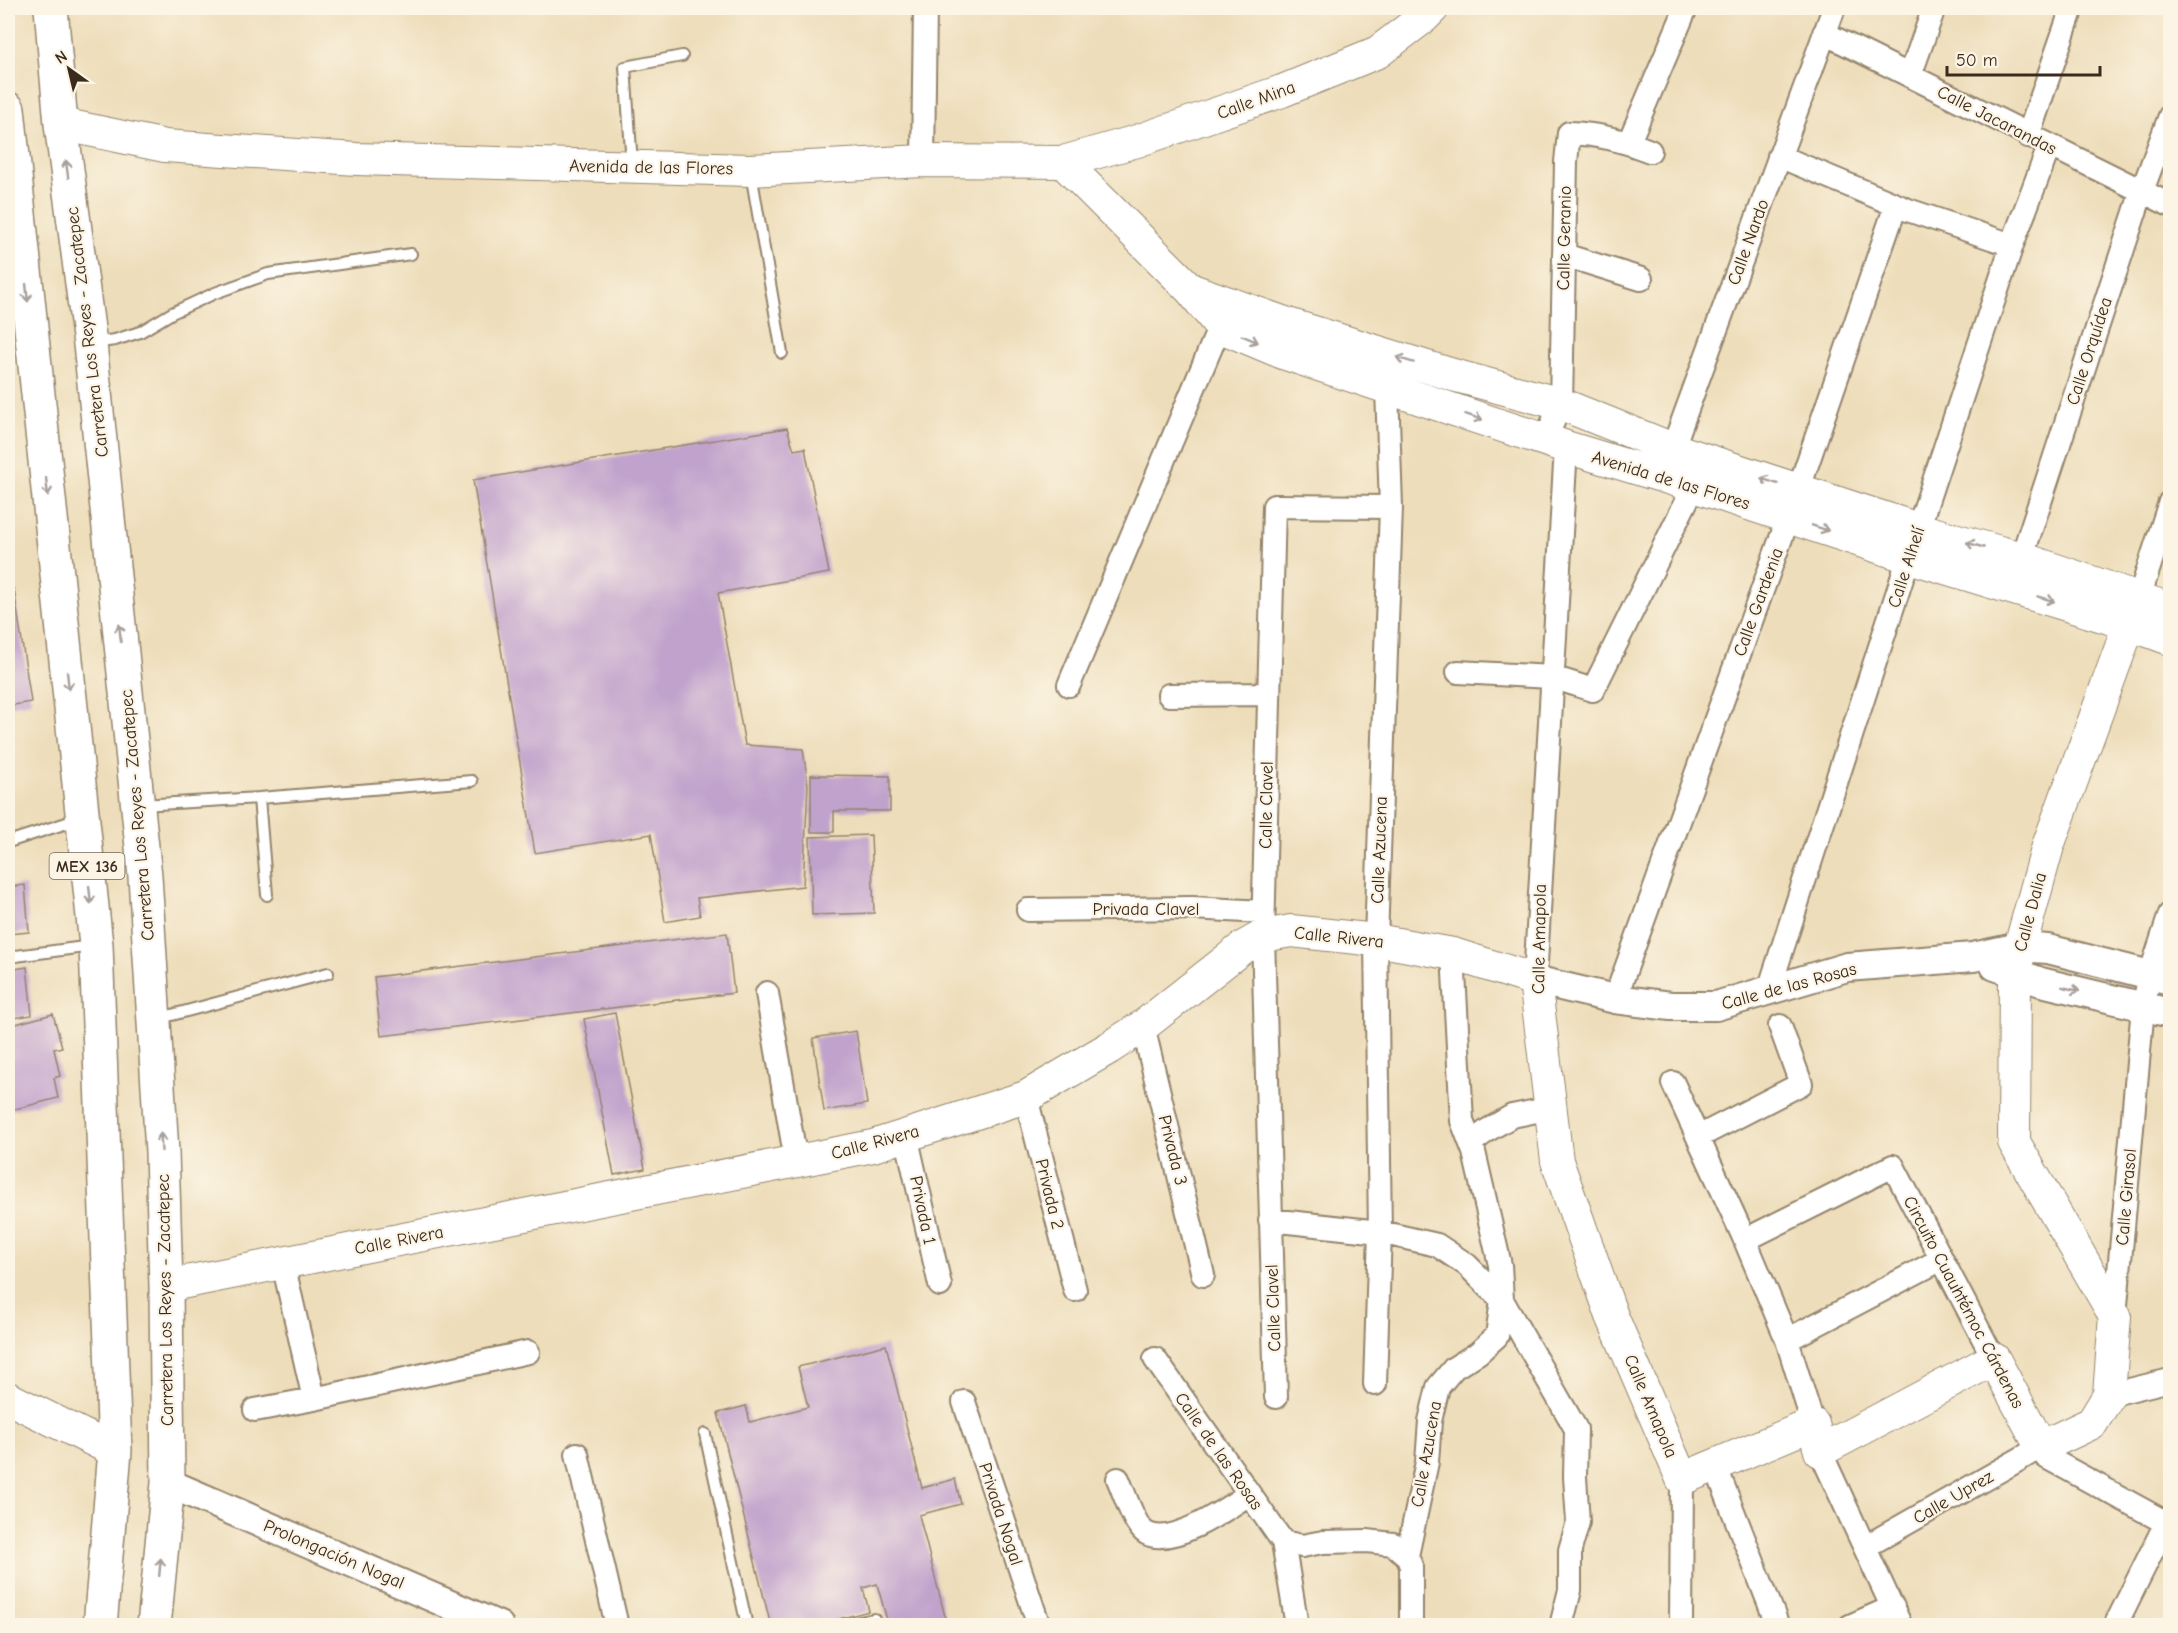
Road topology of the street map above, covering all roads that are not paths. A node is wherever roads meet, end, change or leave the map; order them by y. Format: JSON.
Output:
{"nodes":[{"id":1,"x":51,"y":8,"type":"edge"},
{"id":2,"x":925,"y":8,"type":"edge"},
{"id":3,"x":1433,"y":8,"type":"edge"},
{"id":4,"x":1686,"y":8,"type":"edge"},
{"id":5,"x":1834,"y":8,"type":"edge"},
{"id":6,"x":1934,"y":8,"type":"edge"},
{"id":7,"x":2072,"y":8,"type":"edge"},
{"id":8,"x":1824,"y":33,"type":"junction"},
{"id":9,"x":682,"y":56,"type":"dead end"},
{"id":10,"x":1910,"y":76,"type":"junction"},
{"id":11,"x":8,"y":109,"type":"edge"},
{"id":12,"x":2170,"y":116,"type":"edge"},
{"id":13,"x":61,"y":124,"type":"junction"},
{"id":14,"x":2028,"y":136,"type":"junction"},
{"id":15,"x":1629,"y":142,"type":"junction"},
{"id":16,"x":2049,"y":147,"type":"junction"},
{"id":17,"x":1650,"y":151,"type":"dead end"},
{"id":18,"x":1779,"y":156,"type":"junction"},
{"id":19,"x":923,"y":161,"type":"junction"},
{"id":20,"x":1063,"y":162,"type":"junction"},
{"id":21,"x":632,"y":167,"type":"junction"},
{"id":22,"x":750,"y":170,"type":"junction"},
{"id":23,"x":2142,"y":191,"type":"junction"},
{"id":24,"x":1896,"y":205,"type":"junction"},
{"id":25,"x":2170,"y":206,"type":"edge"},
{"id":26,"x":2012,"y":245,"type":"junction"},
{"id":27,"x":411,"y":254,"type":"dead end"},
{"id":28,"x":1564,"y":255,"type":"junction"},
{"id":29,"x":1641,"y":279,"type":"dead end"},
{"id":30,"x":1225,"y":315,"type":"junction"},
{"id":31,"x":90,"y":344,"type":"junction"},
{"id":32,"x":782,"y":353,"type":"dead end"},
{"id":33,"x":1453,"y":375,"type":"junction"},
{"id":34,"x":1387,"y":388,"type":"junction"},
{"id":35,"x":1561,"y":404,"type":"junction"},
{"id":36,"x":1440,"y":405,"type":"junction"},
{"id":37,"x":1555,"y":444,"type":"junction"},
{"id":38,"x":1667,"y":463,"type":"junction"},
{"id":39,"x":1694,"y":486,"type":"junction"},
{"id":40,"x":2170,"y":502,"type":"edge"},
{"id":41,"x":1794,"y":504,"type":"junction"},
{"id":42,"x":1391,"y":507,"type":"junction"},
{"id":43,"x":1914,"y":543,"type":"junction"},
{"id":44,"x":2021,"y":558,"type":"junction"},
{"id":45,"x":2013,"y":589,"type":"junction"},
{"id":46,"x":2170,"y":609,"type":"edge"},
{"id":47,"x":2134,"y":611,"type":"junction"},
{"id":48,"x":2170,"y":639,"type":"edge"},
{"id":49,"x":1458,"y":672,"type":"dead end"},
{"id":50,"x":1552,"y":677,"type":"junction"},
{"id":51,"x":1069,"y":685,"type":"dead end"},
{"id":52,"x":1169,"y":694,"type":"dead end"},
{"id":53,"x":1269,"y":694,"type":"junction"},
{"id":54,"x":472,"y":781,"type":"dead end"},
{"id":55,"x":259,"y":798,"type":"junction"},
{"id":56,"x":138,"y":806,"type":"junction"},
{"id":57,"x":82,"y":818,"type":"junction"},
{"id":58,"x":8,"y":842,"type":"edge"},
{"id":59,"x":267,"y":895,"type":"dead end"},
{"id":60,"x":1028,"y":910,"type":"dead end"},
{"id":61,"x":2170,"y":914,"type":"edge"},
{"id":62,"x":1263,"y":924,"type":"junction"},
{"id":63,"x":1376,"y":940,"type":"junction"},
{"id":64,"x":96,"y":945,"type":"junction"},
{"id":65,"x":1453,"y":954,"type":"junction"},
{"id":66,"x":8,"y":957,"type":"edge"},
{"id":67,"x":2017,"y":961,"type":"junction"},
{"id":68,"x":328,"y":973,"type":"dead end"},
{"id":69,"x":2160,"y":977,"type":"edge"},
{"id":70,"x":1535,"y":980,"type":"junction"},
{"id":71,"x":1769,"y":990,"type":"junction"},
{"id":72,"x":767,"y":993,"type":"dead end"},
{"id":73,"x":1615,"y":999,"type":"junction"},
{"id":74,"x":2143,"y":1007,"type":"junction"},
{"id":75,"x":2170,"y":1013,"type":"edge"},
{"id":76,"x":154,"y":1020,"type":"junction"},
{"id":77,"x":1143,"y":1026,"type":"junction"},
{"id":78,"x":1780,"y":1026,"type":"dead end"},
{"id":79,"x":1673,"y":1083,"type":"dead end"},
{"id":80,"x":1026,"y":1097,"type":"junction"},
{"id":81,"x":1551,"y":1108,"type":"junction"},
{"id":82,"x":906,"y":1135,"type":"junction"},
{"id":83,"x":1698,"y":1137,"type":"junction"},
{"id":84,"x":1471,"y":1143,"type":"junction"},
{"id":85,"x":796,"y":1161,"type":"junction"},
{"id":86,"x":1270,"y":1220,"type":"junction"},
{"id":87,"x":1380,"y":1232,"type":"junction"},
{"id":88,"x":1745,"y":1240,"type":"junction"},
{"id":89,"x":1940,"y":1260,"type":"junction"},
{"id":90,"x":283,"y":1263,"type":"junction"},
{"id":91,"x":1203,"y":1275,"type":"dead end"},
{"id":92,"x":940,"y":1285,"type":"dead end"},
{"id":93,"x":166,"y":1286,"type":"junction"},
{"id":94,"x":1075,"y":1290,"type":"dead end"},
{"id":95,"x":1502,"y":1300,"type":"junction"},
{"id":96,"x":2115,"y":1316,"type":"junction"},
{"id":97,"x":1787,"y":1340,"type":"junction"},
{"id":98,"x":528,"y":1352,"type":"dead end"},
{"id":99,"x":1155,"y":1359,"type":"dead end"},
{"id":100,"x":1994,"y":1359,"type":"junction"},
{"id":101,"x":2170,"y":1380,"type":"edge"},
{"id":102,"x":1375,"y":1384,"type":"dead end"},
{"id":103,"x":2109,"y":1395,"type":"junction"},
{"id":104,"x":1276,"y":1397,"type":"dead end"},
{"id":105,"x":8,"y":1398,"type":"edge"},
{"id":106,"x":314,"y":1400,"type":"junction"},
{"id":107,"x":964,"y":1402,"type":"dead end"},
{"id":108,"x":255,"y":1410,"type":"dead end"},
{"id":109,"x":705,"y":1434,"type":"dead end"},
{"id":110,"x":1816,"y":1437,"type":"junction"},
{"id":111,"x":2041,"y":1447,"type":"junction"},
{"id":112,"x":115,"y":1451,"type":"junction"},
{"id":113,"x":577,"y":1454,"type":"dead end"},
{"id":114,"x":1715,"y":1465,"type":"junction"},
{"id":115,"x":1118,"y":1479,"type":"dead end"},
{"id":116,"x":1682,"y":1479,"type":"junction"},
{"id":117,"x":168,"y":1482,"type":"junction"},
{"id":118,"x":1249,"y":1494,"type":"junction"},
{"id":119,"x":2168,"y":1524,"type":"edge"},
{"id":120,"x":1283,"y":1542,"type":"junction"},
{"id":121,"x":1865,"y":1547,"type":"junction"},
{"id":122,"x":1407,"y":1556,"type":"junction"},
{"id":123,"x":1897,"y":1616,"type":"edge"},
{"id":124,"x":874,"y":1619,"type":"dead end"},
{"id":125,"x":100,"y":1626,"type":"edge"},
{"id":126,"x":154,"y":1626,"type":"edge"},
{"id":127,"x":500,"y":1626,"type":"edge"},
{"id":128,"x":617,"y":1626,"type":"edge"},
{"id":129,"x":747,"y":1626,"type":"edge"},
{"id":130,"x":842,"y":1626,"type":"edge"},
{"id":131,"x":1039,"y":1626,"type":"edge"},
{"id":132,"x":1297,"y":1626,"type":"edge"},
{"id":133,"x":1411,"y":1626,"type":"edge"},
{"id":134,"x":1561,"y":1626,"type":"edge"},
{"id":135,"x":1681,"y":1626,"type":"edge"},
{"id":136,"x":1778,"y":1626,"type":"edge"},
{"id":137,"x":1850,"y":1626,"type":"edge"},
{"id":138,"x":2115,"y":1626,"type":"edge"}],
"edges":[{"from":1,"to":13,"type":"main road","name":"Carretera Los Reyes - Zacatepec","number":"MEX 136"},
{"from":2,"to":19,"type":"street"},
{"from":3,"to":20,"type":"main road","name":"Calle Mina"},
{"from":4,"to":15,"type":"street"},
{"from":5,"to":8,"type":"street","name":"Calle Nardo"},
{"from":6,"to":10,"type":"street"},
{"from":7,"to":14,"type":"street"},
{"from":8,"to":10,"type":"street","name":"Calle Jacarandas"},
{"from":8,"to":18,"type":"street","name":"Calle Nardo"},
{"from":9,"to":21,"type":"lane"},
{"from":10,"to":14,"type":"street","name":"Calle Jacarandas"},
{"from":11,"to":57,"type":"main road","number":"MEX 136","one_way":true},
{"from":12,"to":23,"type":"street","name":"Calle Orquídea"},
{"from":13,"to":21,"type":"main road","name":"Avenida de las Flores"},
{"from":31,"to":13,"type":"main road","name":"Carretera Los Reyes - Zacatepec","number":"MEX 136","one_way":true},
{"from":14,"to":16,"type":"street","name":"Calle Jacarandas"},
{"from":15,"to":17,"type":"street","name":"Calle Geranio"},
{"from":15,"to":28,"type":"street","name":"Calle Geranio"},
{"from":16,"to":23,"type":"street","name":"Calle Jacarandas"},
{"from":16,"to":26,"type":"street","name":"Calle Alhelí"},
{"from":18,"to":24,"type":"street"},
{"from":18,"to":38,"type":"street","name":"Calle Nardo"},
{"from":19,"to":20,"type":"main road","name":"Avenida de las Flores"},
{"from":19,"to":22,"type":"main road","name":"Avenida de las Flores"},
{"from":20,"to":30,"type":"main road","name":"Avenida de las Flores"},
{"from":21,"to":22,"type":"main road","name":"Avenida de las Flores"},
{"from":22,"to":32,"type":"lane"},
{"from":23,"to":25,"type":"street","name":"Calle Jacarandas"},
{"from":23,"to":44,"type":"street","name":"Calle Orquídea"},
{"from":24,"to":26,"type":"street"},
{"from":24,"to":41,"type":"street","name":"Calle Gardenia"},
{"from":26,"to":43,"type":"street","name":"Calle Alhelí"},
{"from":27,"to":31,"type":"lane"},
{"from":28,"to":29,"type":"street"},
{"from":28,"to":35,"type":"street","name":"Calle Geranio"},
{"from":33,"to":30,"type":"main road","name":"Avenida de las Flores","one_way":true},
{"from":30,"to":34,"type":"main road","name":"Avenida de las Flores","one_way":true},
{"from":30,"to":51,"type":"street"},
{"from":56,"to":31,"type":"main road","name":"Carretera Los Reyes - Zacatepec","number":"MEX 136","one_way":true},
{"from":33,"to":35,"type":"main road","name":"Avenida de las Flores"},
{"from":33,"to":36,"type":"street"},
{"from":34,"to":36,"type":"main road","name":"Avenida de las Flores"},
{"from":34,"to":42,"type":"street","name":"Calle Azucena"},
{"from":35,"to":37,"type":"street"},
{"from":35,"to":38,"type":"main road","name":"Avenida de las Flores"},
{"from":36,"to":37,"type":"main road","name":"Avenida de las Flores","one_way":true},
{"from":37,"to":38,"type":"main road","name":"Avenida de las Flores"},
{"from":37,"to":50,"type":"street","name":"Calle Amapola"},
{"from":38,"to":39,"type":"main road","name":"Avenida de las Flores"},
{"from":41,"to":38,"type":"main road","name":"Avenida de las Flores","one_way":true},
{"from":39,"to":41,"type":"main road","name":"Avenida de las Flores"},
{"from":39,"to":50,"type":"street"},
{"from":40,"to":47,"type":"street","name":"Calle Dalia"},
{"from":41,"to":43,"type":"main road","name":"Avenida de las Flores"},
{"from":41,"to":73,"type":"street","name":"Calle Gardenia"},
{"from":42,"to":53,"type":"street","name":"Calle Clavel"},
{"from":42,"to":63,"type":"street","name":"Calle Azucena"},
{"from":44,"to":43,"type":"main road","name":"Avenida de las Flores","one_way":true},
{"from":43,"to":45,"type":"main road","name":"Avenida de las Flores"},
{"from":43,"to":71,"type":"street","name":"Calle Alhelí"},
{"from":44,"to":45,"type":"street","name":"Calle Orquídea"},
{"from":44,"to":47,"type":"main road","name":"Avenida de las Flores"},
{"from":45,"to":47,"type":"main road","name":"Avenida de las Flores","one_way":true},
{"from":46,"to":47,"type":"main road","name":"Avenida de las Flores"},
{"from":47,"to":48,"type":"main road","name":"Avenida de las Flores"},
{"from":47,"to":67,"type":"main road","name":"Calle Dalia"},
{"from":49,"to":50,"type":"street"},
{"from":50,"to":70,"type":"street","name":"Calle Amapola"},
{"from":52,"to":53,"type":"street"},
{"from":53,"to":62,"type":"street","name":"Calle Clavel"},
{"from":54,"to":55,"type":"lane"},
{"from":55,"to":56,"type":"lane"},
{"from":55,"to":59,"type":"lane"},
{"from":56,"to":76,"type":"main road","name":"Carretera Los Reyes - Zacatepec","number":"MEX 136"},
{"from":57,"to":58,"type":"lane"},
{"from":57,"to":64,"type":"main road","number":"MEX 136","one_way":true},
{"from":60,"to":62,"type":"street","name":"Privada Clavel"},
{"from":61,"to":69,"type":"street","name":"Calle Girasol"},
{"from":62,"to":63,"type":"main road","name":"Calle Rivera"},
{"from":62,"to":77,"type":"main road","name":"Calle Rivera"},
{"from":62,"to":86,"type":"street","name":"Calle Clavel"},
{"from":63,"to":65,"type":"main road","name":"Calle Rivera"},
{"from":63,"to":87,"type":"street","name":"Calle Azucena"},
{"from":64,"to":66,"type":"lane"},
{"from":64,"to":112,"type":"main road","number":"MEX 136"},
{"from":65,"to":70,"type":"main road","name":"Calle Rivera"},
{"from":65,"to":84,"type":"street","name":"Calle Azucena"},
{"from":67,"to":69,"type":"street","name":"Calle de las Rosas"},
{"from":67,"to":71,"type":"street","name":"Calle de las Rosas"},
{"from":67,"to":74,"type":"street","name":"Calle de las Rosas","one_way":true},
{"from":67,"to":96,"type":"main road","name":"Calle Dalia"},
{"from":68,"to":76,"type":"lane"},
{"from":69,"to":74,"type":"street","name":"Calle Girasol"},
{"from":70,"to":73,"type":"street","name":"Calle de las Rosas"},
{"from":70,"to":81,"type":"main road","name":"Calle Amapola"},
{"from":71,"to":73,"type":"street","name":"Calle de las Rosas"},
{"from":72,"to":85,"type":"street"},
{"from":74,"to":75,"type":"street","name":"Calle de las Rosas"},
{"from":74,"to":96,"type":"street","name":"Calle Girasol"},
{"from":93,"to":76,"type":"main road","name":"Carretera Los Reyes - Zacatepec","number":"MEX 136","one_way":true},
{"from":77,"to":80,"type":"main road","name":"Calle Rivera"},
{"from":77,"to":91,"type":"street","name":"Privada 3"},
{"from":78,"to":83,"type":"street"},
{"from":79,"to":83,"type":"street"},
{"from":80,"to":82,"type":"main road","name":"Calle Rivera"},
{"from":80,"to":94,"type":"street","name":"Privada 2"},
{"from":81,"to":84,"type":"street"},
{"from":81,"to":116,"type":"main road","name":"Calle Amapola"},
{"from":82,"to":85,"type":"main road","name":"Calle Rivera"},
{"from":82,"to":92,"type":"street","name":"Privada 1"},
{"from":83,"to":88,"type":"street"},
{"from":84,"to":95,"type":"street","name":"Calle Azucena"},
{"from":85,"to":90,"type":"main road","name":"Calle Rivera"},
{"from":86,"to":87,"type":"street"},
{"from":86,"to":104,"type":"street","name":"Calle Clavel"},
{"from":87,"to":95,"type":"street"},
{"from":87,"to":102,"type":"street","name":"Calle Azucena"},
{"from":88,"to":89,"type":"street","name":"Circuito Cuauhtémoc Cárdenas"},
{"from":88,"to":97,"type":"street"},
{"from":89,"to":97,"type":"street"},
{"from":89,"to":100,"type":"street","name":"Circuito Cuauhtémoc Cárdenas"},
{"from":90,"to":93,"type":"main road","name":"Calle Rivera"},
{"from":90,"to":106,"type":"street"},
{"from":93,"to":117,"type":"main road","name":"Carretera Los Reyes - Zacatepec","number":"MEX 136"},
{"from":95,"to":122,"type":"street","name":"Calle Azucena"},
{"from":95,"to":134,"type":"street"},
{"from":96,"to":103,"type":"main road","name":"Calle Girasol"},
{"from":97,"to":110,"type":"street"},
{"from":98,"to":106,"type":"street"},
{"from":99,"to":118,"type":"street","name":"Calle de las Rosas"},
{"from":100,"to":110,"type":"main road"},
{"from":100,"to":111,"type":"main road","name":"Circuito Cuauhtémoc Cárdenas"},
{"from":101,"to":103,"type":"street"},
{"from":103,"to":111,"type":"main road","name":"Calle Girasol"},
{"from":105,"to":112,"type":"main road"},
{"from":106,"to":108,"type":"street"},
{"from":107,"to":131,"type":"street","name":"Privada Nogal"},
{"from":109,"to":129,"type":"lane"},
{"from":110,"to":114,"type":"main road"},
{"from":110,"to":121,"type":"street"},
{"from":111,"to":119,"type":"street","name":"Circuito Cuauhtémoc Cárdenas"},
{"from":111,"to":121,"type":"street","name":"Calle Uprez"},
{"from":112,"to":125,"type":"main road","number":"MEX 136"},
{"from":113,"to":128,"type":"street"},
{"from":114,"to":116,"type":"main road"},
{"from":114,"to":136,"type":"street"},
{"from":115,"to":118,"type":"street"},
{"from":116,"to":135,"type":"street"},
{"from":126,"to":117,"type":"main road","name":"Carretera Los Reyes - Zacatepec","number":"MEX 136","one_way":true},
{"from":117,"to":127,"type":"street","name":"Prolongación Nogal"},
{"from":118,"to":120,"type":"street","name":"Calle de las Rosas"},
{"from":119,"to":138,"type":"street"},
{"from":120,"to":122,"type":"street"},
{"from":120,"to":132,"type":"street"},
{"from":121,"to":123,"type":"street"},
{"from":122,"to":133,"type":"street","name":"Calle Azucena"},
{"from":123,"to":137,"type":"street"},
{"from":124,"to":130,"type":"lane"}]}
